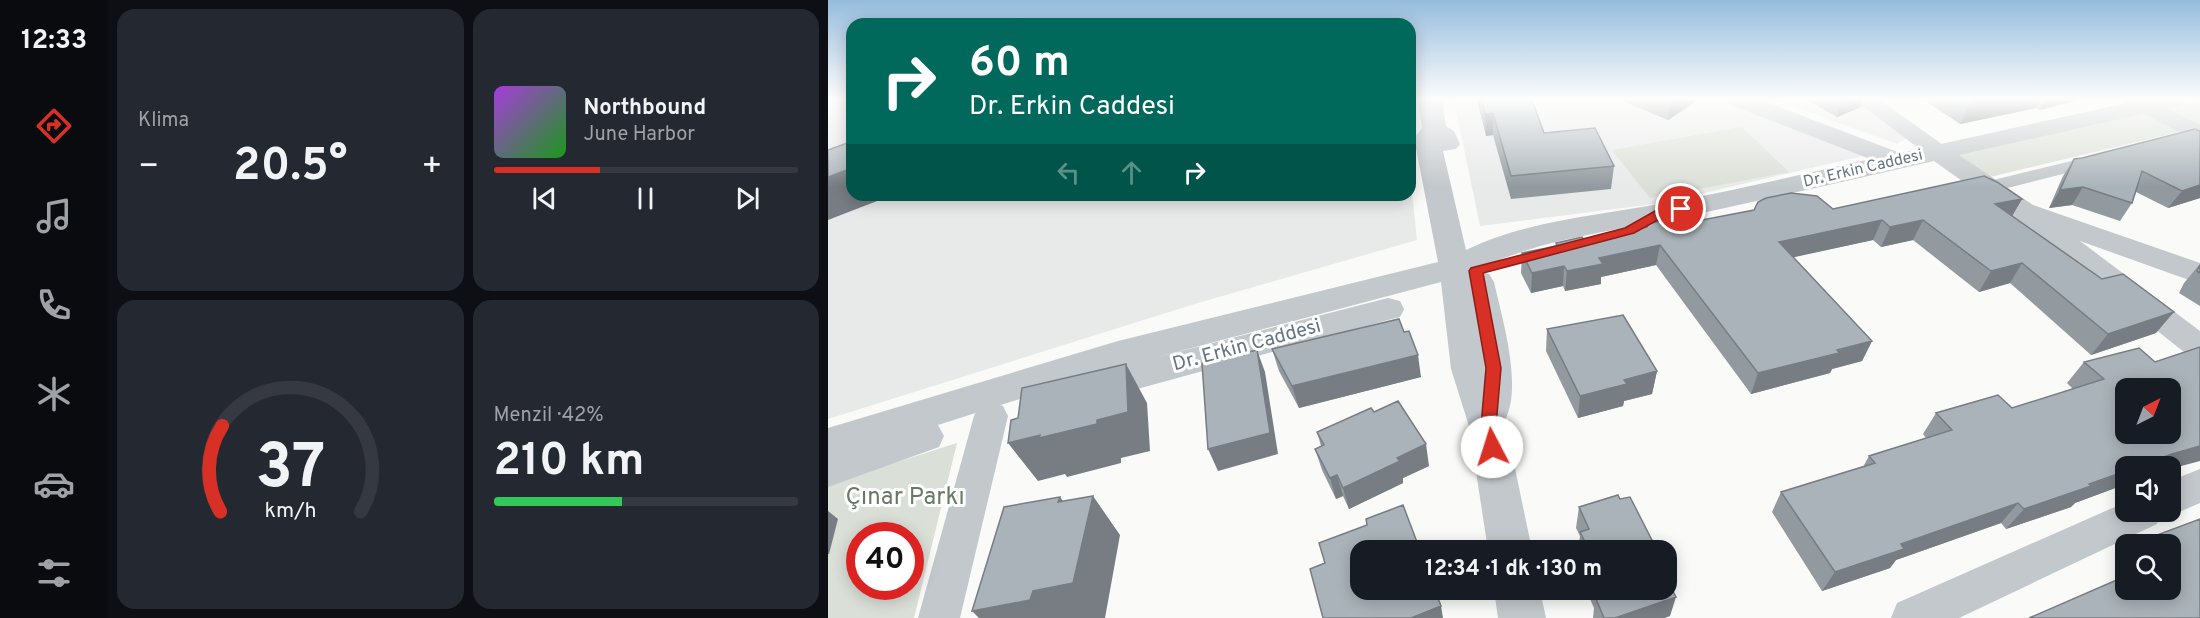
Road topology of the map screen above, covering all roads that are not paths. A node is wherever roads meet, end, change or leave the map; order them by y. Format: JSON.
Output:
{"nodes":[{"id":1,"x":1439,"y":129,"type":"edge"},
{"id":2,"x":1829,"y":129,"type":"edge"},
{"id":3,"x":1839,"y":129,"type":"edge"},
{"id":4,"x":1892,"y":129,"type":"edge"},
{"id":5,"x":2034,"y":129,"type":"edge"},
{"id":6,"x":2200,"y":134,"type":"edge"},
{"id":7,"x":2178,"y":140,"type":"edge"},
{"id":8,"x":2122,"y":154,"type":"edge"},
{"id":9,"x":1917,"y":157,"type":"junction"},
{"id":10,"x":1988,"y":187,"type":"junction"},
{"id":11,"x":2023,"y":211,"type":"junction"},
{"id":12,"x":1465,"y":272,"type":"junction"},
{"id":13,"x":2200,"y":274,"type":"edge"},
{"id":14,"x":2200,"y":348,"type":"edge"},
{"id":15,"x":991,"y":416,"type":"junction"},
{"id":16,"x":1488,"y":426,"type":"junction"},
{"id":17,"x":828,"y":444,"type":"edge"},
{"id":18,"x":828,"y":470,"type":"edge"},
{"id":19,"x":2200,"y":485,"type":"edge"},
{"id":20,"x":2181,"y":494,"type":"edge"},
{"id":21,"x":2121,"y":522,"type":"edge"},
{"id":22,"x":1508,"y":540,"type":"edge"},
{"id":23,"x":1519,"y":600,"type":"edge"},
{"id":24,"x":939,"y":618,"type":"edge"},
{"id":25,"x":1522,"y":618,"type":"edge"},
{"id":26,"x":1912,"y":618,"type":"edge"}],
"edges":[{"from":1,"to":12,"type":"street"},
{"from":2,"to":9,"type":"street"},
{"from":3,"to":9,"type":"street"},
{"from":4,"to":9,"type":"street"},
{"from":5,"to":9,"type":"street","name":"Dr. Erkin Caddesi"},
{"from":6,"to":7,"type":"street"},
{"from":8,"to":10,"type":"street"},
{"from":9,"to":10,"type":"street"},
{"from":9,"to":12,"type":"street","name":"Dr. Erkin Caddesi"},
{"from":10,"to":11,"type":"street"},
{"from":11,"to":13,"type":"street"},
{"from":11,"to":14,"type":"street"},
{"from":12,"to":15,"type":"street","name":"Dr. Erkin Caddesi"},
{"from":12,"to":16,"type":"street"},
{"from":12,"to":16,"type":"street"},
{"from":12,"to":17,"type":"street","name":"Dr. Erkin Caddesi"},
{"from":15,"to":18,"type":"street","name":"Dr. Erkin Caddesi"},
{"from":15,"to":24,"type":"street"},
{"from":16,"to":22,"type":"street"},
{"from":19,"to":20,"type":"street"},
{"from":21,"to":26,"type":"street"},
{"from":23,"to":25,"type":"street"}]}
